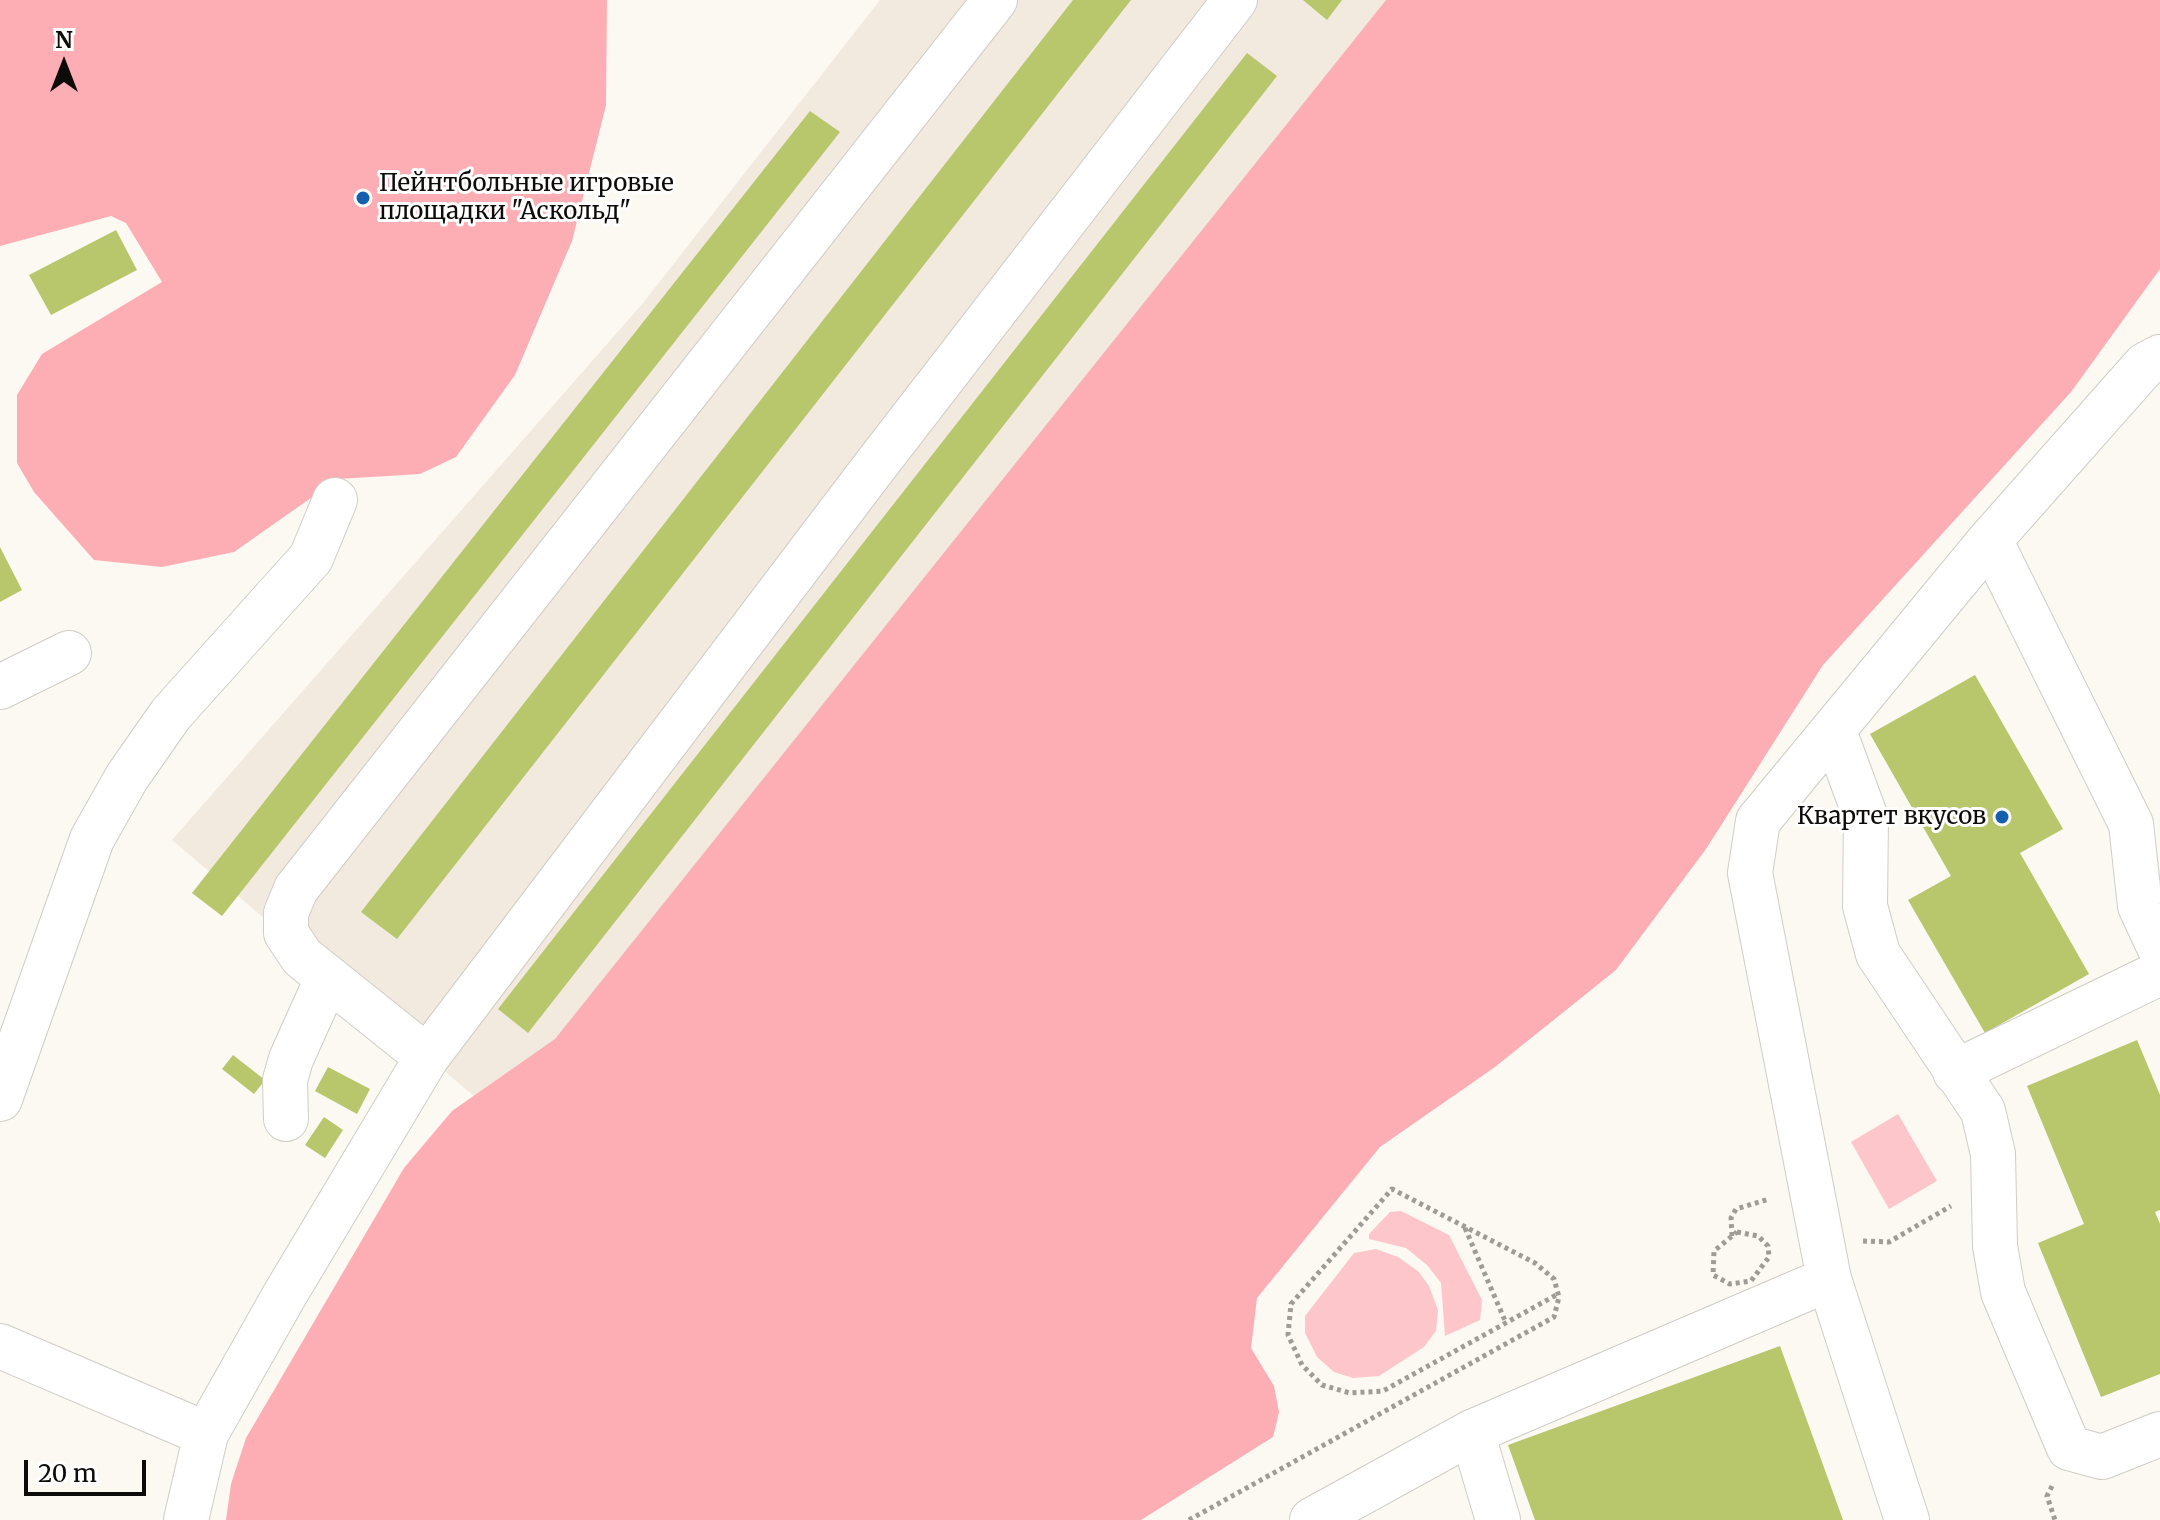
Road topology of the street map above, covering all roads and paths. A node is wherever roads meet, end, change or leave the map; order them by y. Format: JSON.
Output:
{"nodes":[{"id":1,"x":995,"y":0,"type":"edge"},
{"id":2,"x":1235,"y":0,"type":"edge"},
{"id":3,"x":2160,"y":357,"type":"edge"},
{"id":4,"x":335,"y":500,"type":"dead end"},
{"id":5,"x":1990,"y":540,"type":"junction"},
{"id":6,"x":69,"y":653,"type":"dead end"},
{"id":7,"x":0,"y":687,"type":"edge"},
{"id":8,"x":1834,"y":731,"type":"junction"},
{"id":9,"x":2160,"y":949,"type":"edge"},
{"id":10,"x":2160,"y":973,"type":"edge"},
{"id":11,"x":327,"y":979,"type":"junction"},
{"id":12,"x":427,"y":1057,"type":"junction"},
{"id":13,"x":1955,"y":1072,"type":"junction"},
{"id":14,"x":0,"y":1099,"type":"edge"},
{"id":15,"x":286,"y":1119,"type":"dead end"},
{"id":16,"x":1994,"y":1181,"type":"junction"},
{"id":17,"x":1775,"y":1197,"type":"dead end"},
{"id":18,"x":1465,"y":1227,"type":"junction"},
{"id":19,"x":1732,"y":1236,"type":"junction"},
{"id":20,"x":1825,"y":1260,"type":"junction"},
{"id":21,"x":1558,"y":1294,"type":"junction"},
{"id":22,"x":1506,"y":1323,"type":"junction"},
{"id":23,"x":0,"y":1346,"type":"edge"},
{"id":24,"x":1472,"y":1432,"type":"junction"},
{"id":25,"x":206,"y":1434,"type":"junction"},
{"id":26,"x":2160,"y":1434,"type":"edge"},
{"id":27,"x":186,"y":1520,"type":"edge"},
{"id":28,"x":1189,"y":1520,"type":"edge"},
{"id":29,"x":1312,"y":1520,"type":"edge"},
{"id":30,"x":1498,"y":1520,"type":"edge"},
{"id":31,"x":1907,"y":1520,"type":"edge"}],
"edges":[{"from":1,"to":11,"type":"street"},
{"from":2,"to":12,"type":"street"},
{"from":3,"to":5,"type":"street"},
{"from":4,"to":14,"type":"street"},
{"from":5,"to":8,"type":"street"},
{"from":5,"to":9,"type":"street"},
{"from":6,"to":7,"type":"street"},
{"from":8,"to":13,"type":"street"},
{"from":8,"to":20,"type":"street"},
{"from":10,"to":13,"type":"street"},
{"from":11,"to":12,"type":"street"},
{"from":11,"to":15,"type":"street"},
{"from":12,"to":25,"type":"street"},
{"from":13,"to":16,"type":"street"},
{"from":16,"to":20,"type":"path"},
{"from":16,"to":26,"type":"street"},
{"from":17,"to":19,"type":"path"},
{"from":18,"to":21,"type":"path"},
{"from":18,"to":22,"type":"path"},
{"from":18,"to":22,"type":"path"},
{"from":19,"to":19,"type":"path"},
{"from":20,"to":24,"type":"street"},
{"from":20,"to":31,"type":"street"},
{"from":21,"to":22,"type":"path"},
{"from":21,"to":28,"type":"path"},
{"from":23,"to":25,"type":"street"},
{"from":24,"to":29,"type":"street"},
{"from":24,"to":30,"type":"street"},
{"from":25,"to":27,"type":"street"}]}
